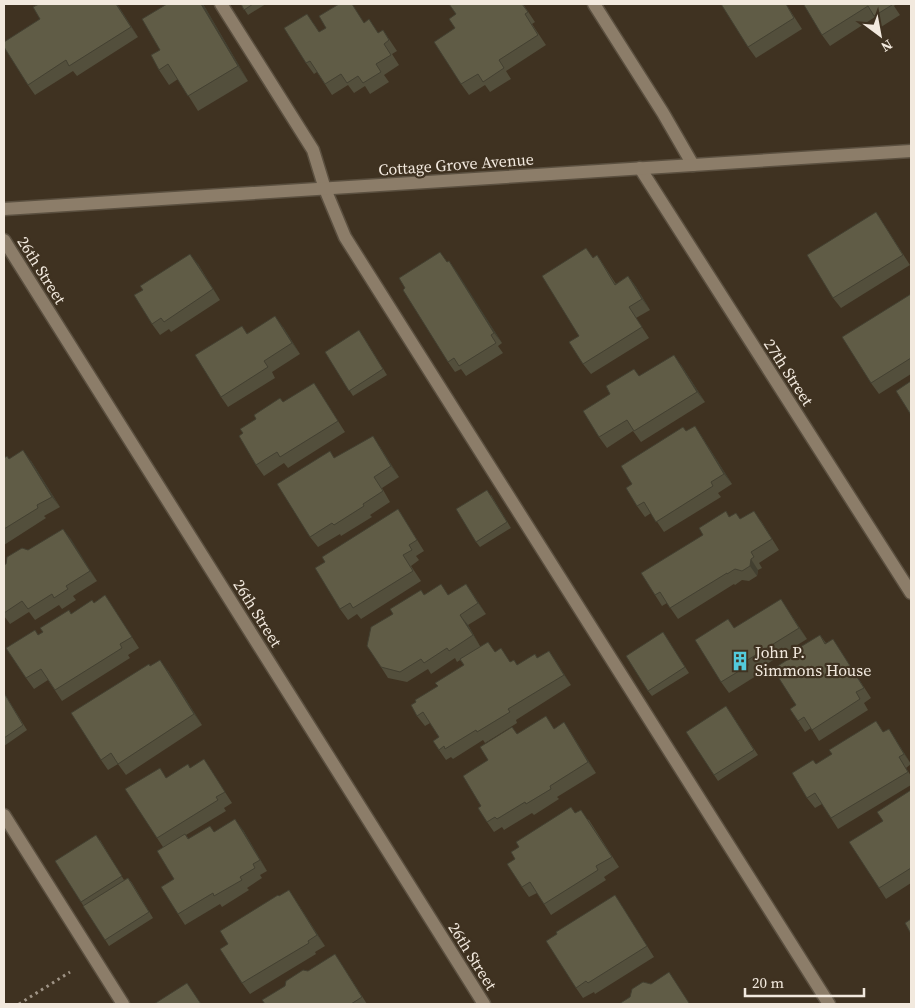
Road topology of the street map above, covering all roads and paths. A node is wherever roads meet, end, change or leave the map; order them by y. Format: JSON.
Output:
{"nodes":[{"id":1,"x":220,"y":4,"type":"edge"},
{"id":2,"x":594,"y":4,"type":"edge"},
{"id":3,"x":911,"y":151,"type":"edge"},
{"id":4,"x":693,"y":165,"type":"junction"},
{"id":5,"x":640,"y":168,"type":"junction"},
{"id":6,"x":325,"y":189,"type":"junction"},
{"id":7,"x":4,"y":209,"type":"edge"},
{"id":8,"x":4,"y":240,"type":"edge"},
{"id":9,"x":911,"y":593,"type":"edge"},
{"id":10,"x":4,"y":815,"type":"edge"},
{"id":11,"x":77,"y":968,"type":"dead end"},
{"id":12,"x":19,"y":1004,"type":"edge"},
{"id":13,"x":123,"y":1004,"type":"edge"},
{"id":14,"x":484,"y":1004,"type":"edge"},
{"id":15,"x":829,"y":1004,"type":"edge"}],
"edges":[{"from":1,"to":6,"type":"street"},
{"from":2,"to":4,"type":"street"},
{"from":3,"to":4,"type":"street","name":"Cottage Grove Avenue"},
{"from":4,"to":5,"type":"street","name":"Cottage Grove Avenue"},
{"from":5,"to":6,"type":"street","name":"Cottage Grove Avenue"},
{"from":5,"to":9,"type":"street","name":"27th Street"},
{"from":6,"to":7,"type":"street","name":"Cottage Grove Avenue"},
{"from":6,"to":15,"type":"street"},
{"from":8,"to":14,"type":"street","name":"26th Street"},
{"from":10,"to":13,"type":"street"},
{"from":11,"to":12,"type":"path"}]}
